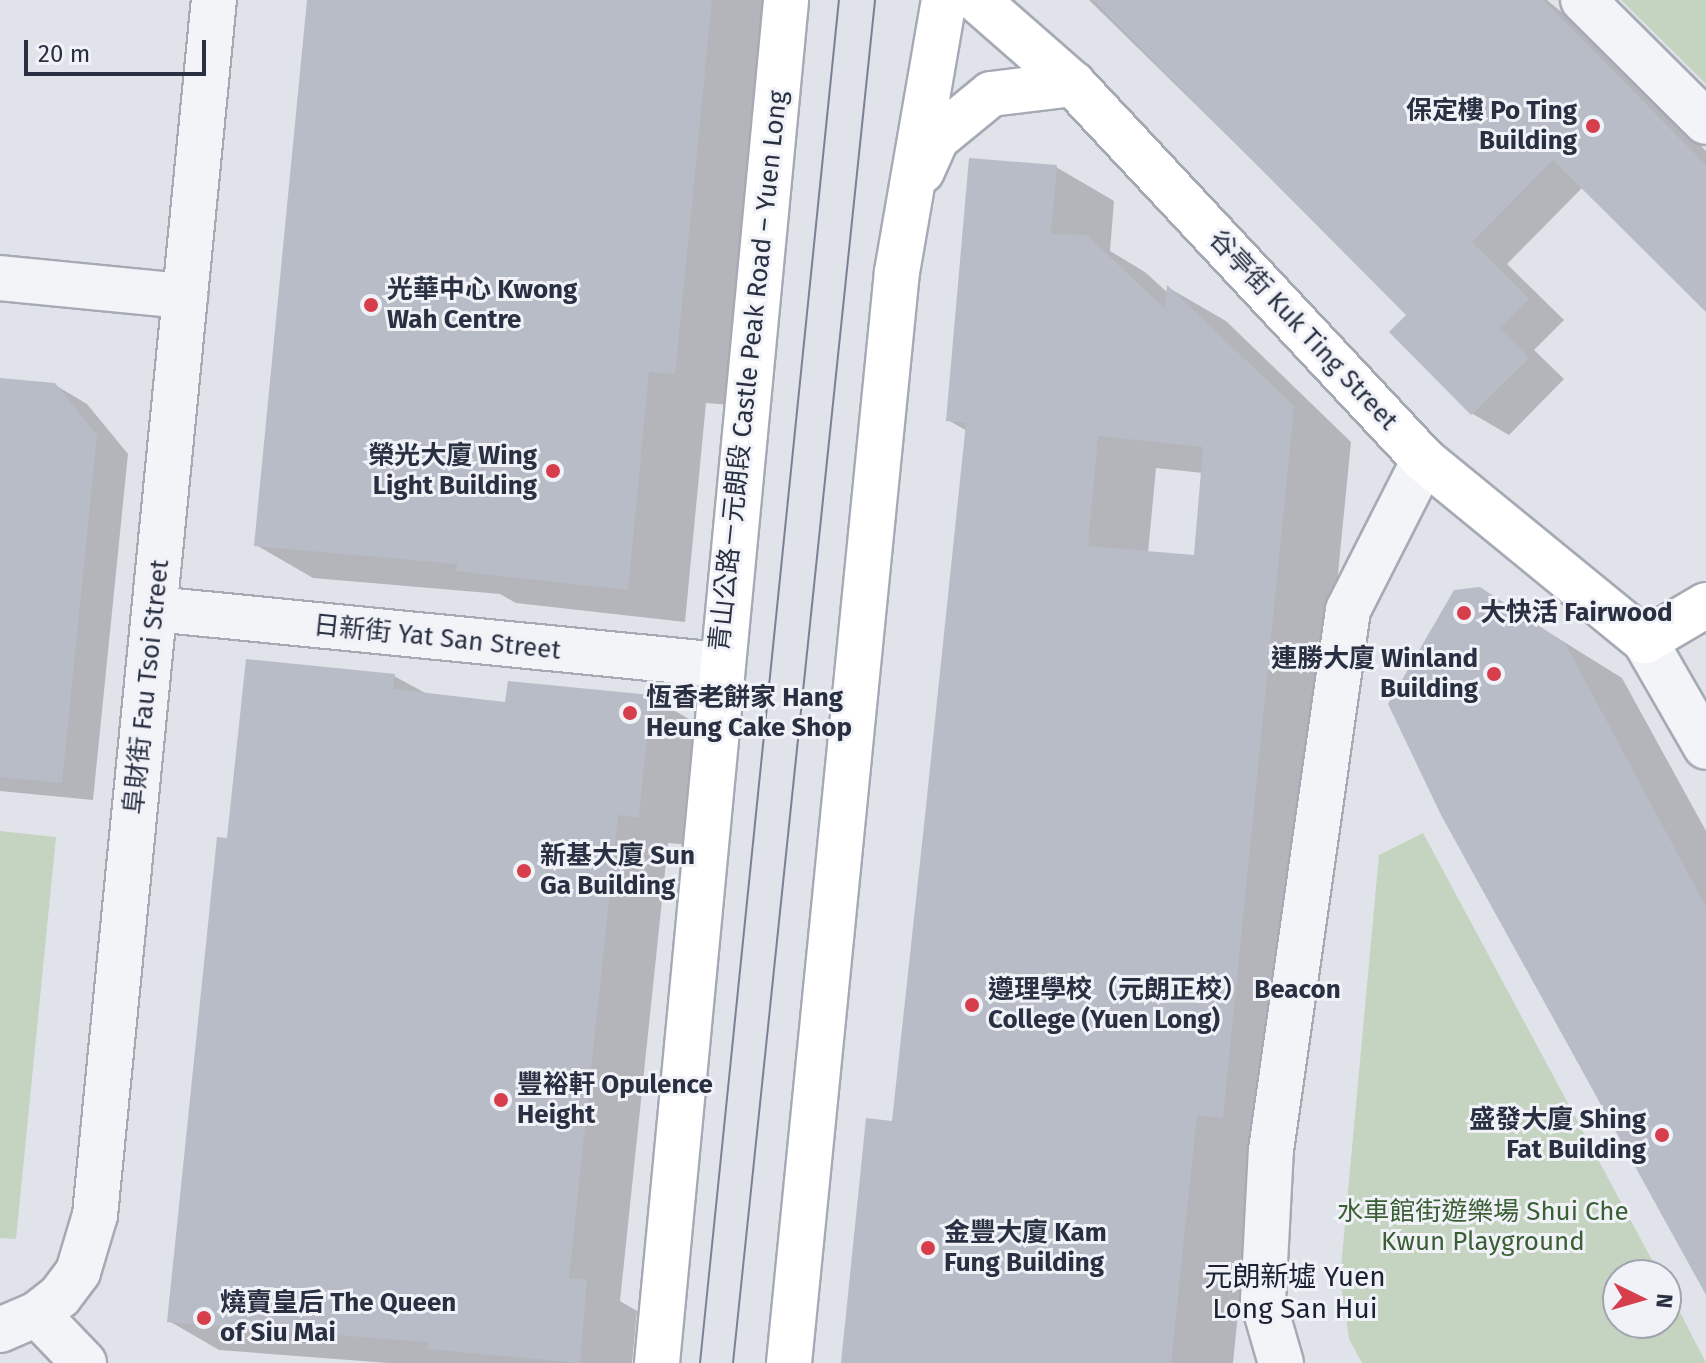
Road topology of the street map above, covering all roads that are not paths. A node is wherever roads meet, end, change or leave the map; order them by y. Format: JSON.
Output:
{"nodes":[{"id":1,"x":214,"y":0,"type":"edge"},
{"id":2,"x":786,"y":0,"type":"edge"},
{"id":3,"x":944,"y":0,"type":"edge"},
{"id":4,"x":977,"y":0,"type":"edge"},
{"id":5,"x":1583,"y":0,"type":"edge"},
{"id":6,"x":1073,"y":84,"type":"junction"},
{"id":7,"x":1706,"y":122,"type":"edge"},
{"id":8,"x":908,"y":202,"type":"junction"},
{"id":9,"x":0,"y":278,"type":"edge"},
{"id":10,"x":185,"y":296,"type":"junction"},
{"id":11,"x":1424,"y":460,"type":"junction"},
{"id":12,"x":1706,"y":605,"type":"edge"},
{"id":13,"x":155,"y":609,"type":"junction"},
{"id":14,"x":1645,"y":641,"type":"junction"},
{"id":15,"x":720,"y":665,"type":"junction"},
{"id":16,"x":1706,"y":747,"type":"edge"},
{"id":17,"x":19,"y":1322,"type":"edge"},
{"id":18,"x":84,"y":1363,"type":"edge"},
{"id":19,"x":657,"y":1363,"type":"edge"},
{"id":20,"x":789,"y":1363,"type":"edge"},
{"id":21,"x":1281,"y":1363,"type":"edge"}],
"edges":[{"from":1,"to":10,"type":"street","name":"阜財街 Fau Tsoi Street"},
{"from":2,"to":15,"type":"main road","name":"青山公路－元朗段 Castle Peak Road – Yuen Long"},
{"from":3,"to":8,"type":"main road"},
{"from":4,"to":6,"type":"main road","name":"谷亭街 Kuk Ting Street"},
{"from":5,"to":7,"type":"street"},
{"from":6,"to":8,"type":"main road"},
{"from":6,"to":11,"type":"main road","name":"谷亭街 Kuk Ting Street"},
{"from":8,"to":20,"type":"main road"},
{"from":9,"to":10,"type":"street"},
{"from":10,"to":13,"type":"street","name":"阜財街 Fau Tsoi Street"},
{"from":11,"to":14,"type":"main road","name":"谷亭街 Kuk Ting Street"},
{"from":11,"to":21,"type":"street"},
{"from":12,"to":14,"type":"main road"},
{"from":13,"to":15,"type":"street","name":"日新街 Yat San Street"},
{"from":13,"to":17,"type":"street","name":"阜財街 Fau Tsoi Street"},
{"from":14,"to":16,"type":"street"},
{"from":15,"to":19,"type":"main road","name":"青山公路－元朗段 Castle Peak Road – Yuen Long"},
{"from":17,"to":18,"type":"street"}]}
